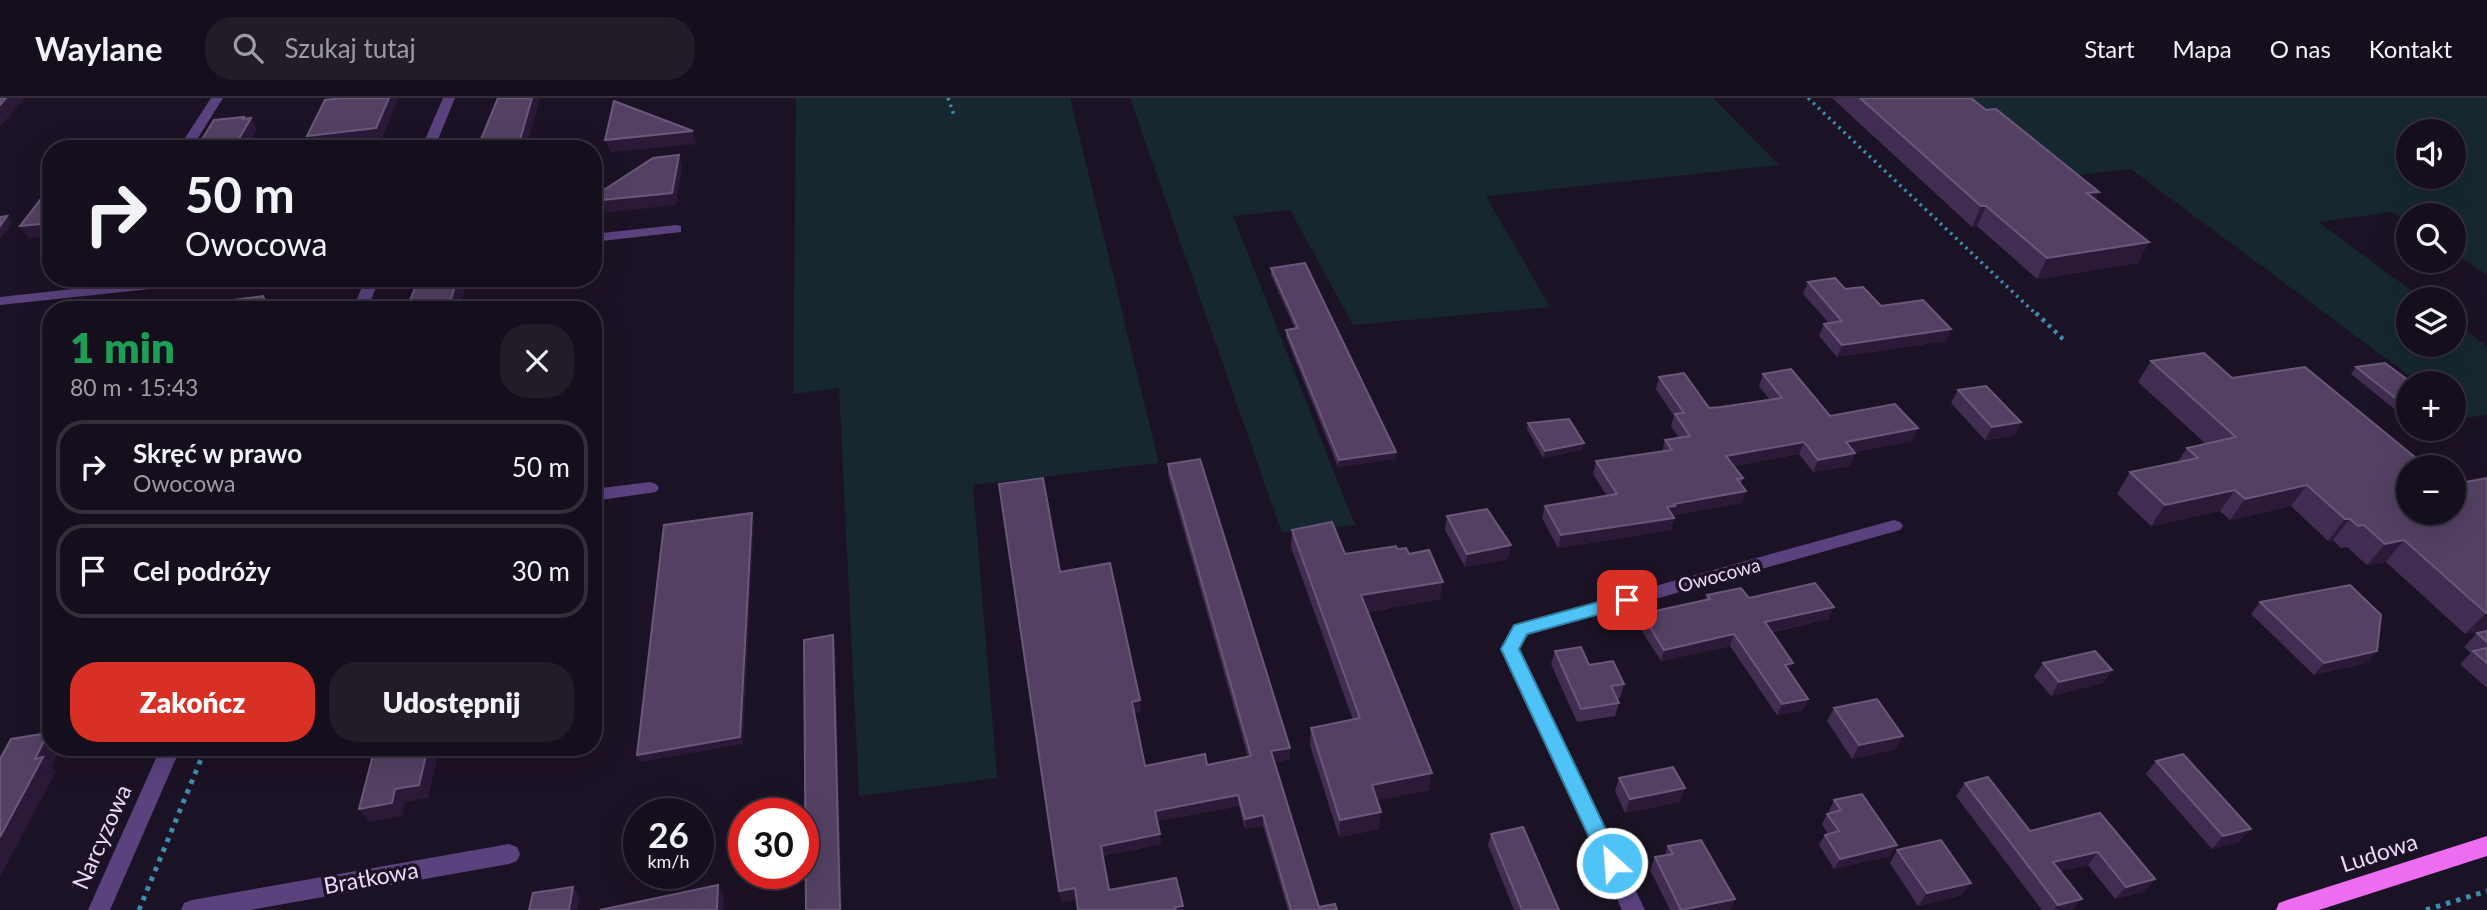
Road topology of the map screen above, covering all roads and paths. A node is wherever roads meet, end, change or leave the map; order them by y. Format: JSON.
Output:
{"nodes":[{"id":1,"x":217,"y":98,"type":"edge"},
{"id":2,"x":449,"y":98,"type":"edge"},
{"id":3,"x":948,"y":98,"type":"edge"},
{"id":4,"x":1808,"y":98,"type":"edge"},
{"id":5,"x":954,"y":115,"type":"dead end"},
{"id":6,"x":190,"y":140,"type":"edge"},
{"id":7,"x":432,"y":140,"type":"edge"},
{"id":8,"x":676,"y":229,"type":"dead end"},
{"id":9,"x":602,"y":237,"type":"edge"},
{"id":10,"x":78,"y":287,"type":"edge"},
{"id":11,"x":0,"y":301,"type":"edge"},
{"id":12,"x":2066,"y":342,"type":"dead end"},
{"id":13,"x":650,"y":488,"type":"dead end"},
{"id":14,"x":602,"y":494,"type":"edge"},
{"id":15,"x":1894,"y":526,"type":"dead end"},
{"id":16,"x":167,"y":756,"type":"edge"},
{"id":17,"x":202,"y":756,"type":"edge"},
{"id":18,"x":2487,"y":846,"type":"edge"},
{"id":19,"x":509,"y":854,"type":"dead end"},
{"id":20,"x":2487,"y":891,"type":"edge"},
{"id":21,"x":99,"y":910,"type":"edge"},
{"id":22,"x":139,"y":910,"type":"edge"},
{"id":23,"x":192,"y":910,"type":"edge"},
{"id":24,"x":1634,"y":910,"type":"edge"},
{"id":25,"x":2287,"y":910,"type":"edge"},
{"id":26,"x":2426,"y":910,"type":"edge"}],
"edges":[{"from":1,"to":6,"type":"street"},
{"from":2,"to":7,"type":"street"},
{"from":3,"to":5,"type":"path"},
{"from":4,"to":12,"type":"path"},
{"from":8,"to":9,"type":"street"},
{"from":10,"to":11,"type":"street"},
{"from":13,"to":14,"type":"street"},
{"from":15,"to":24,"type":"street","name":"Owocowa"},
{"from":16,"to":21,"type":"street","name":"Narcyzowa"},
{"from":17,"to":22,"type":"path"},
{"from":18,"to":25,"type":"main road","name":"Ludowa"},
{"from":19,"to":23,"type":"street","name":"Bratkowa"},
{"from":20,"to":26,"type":"path"}]}
